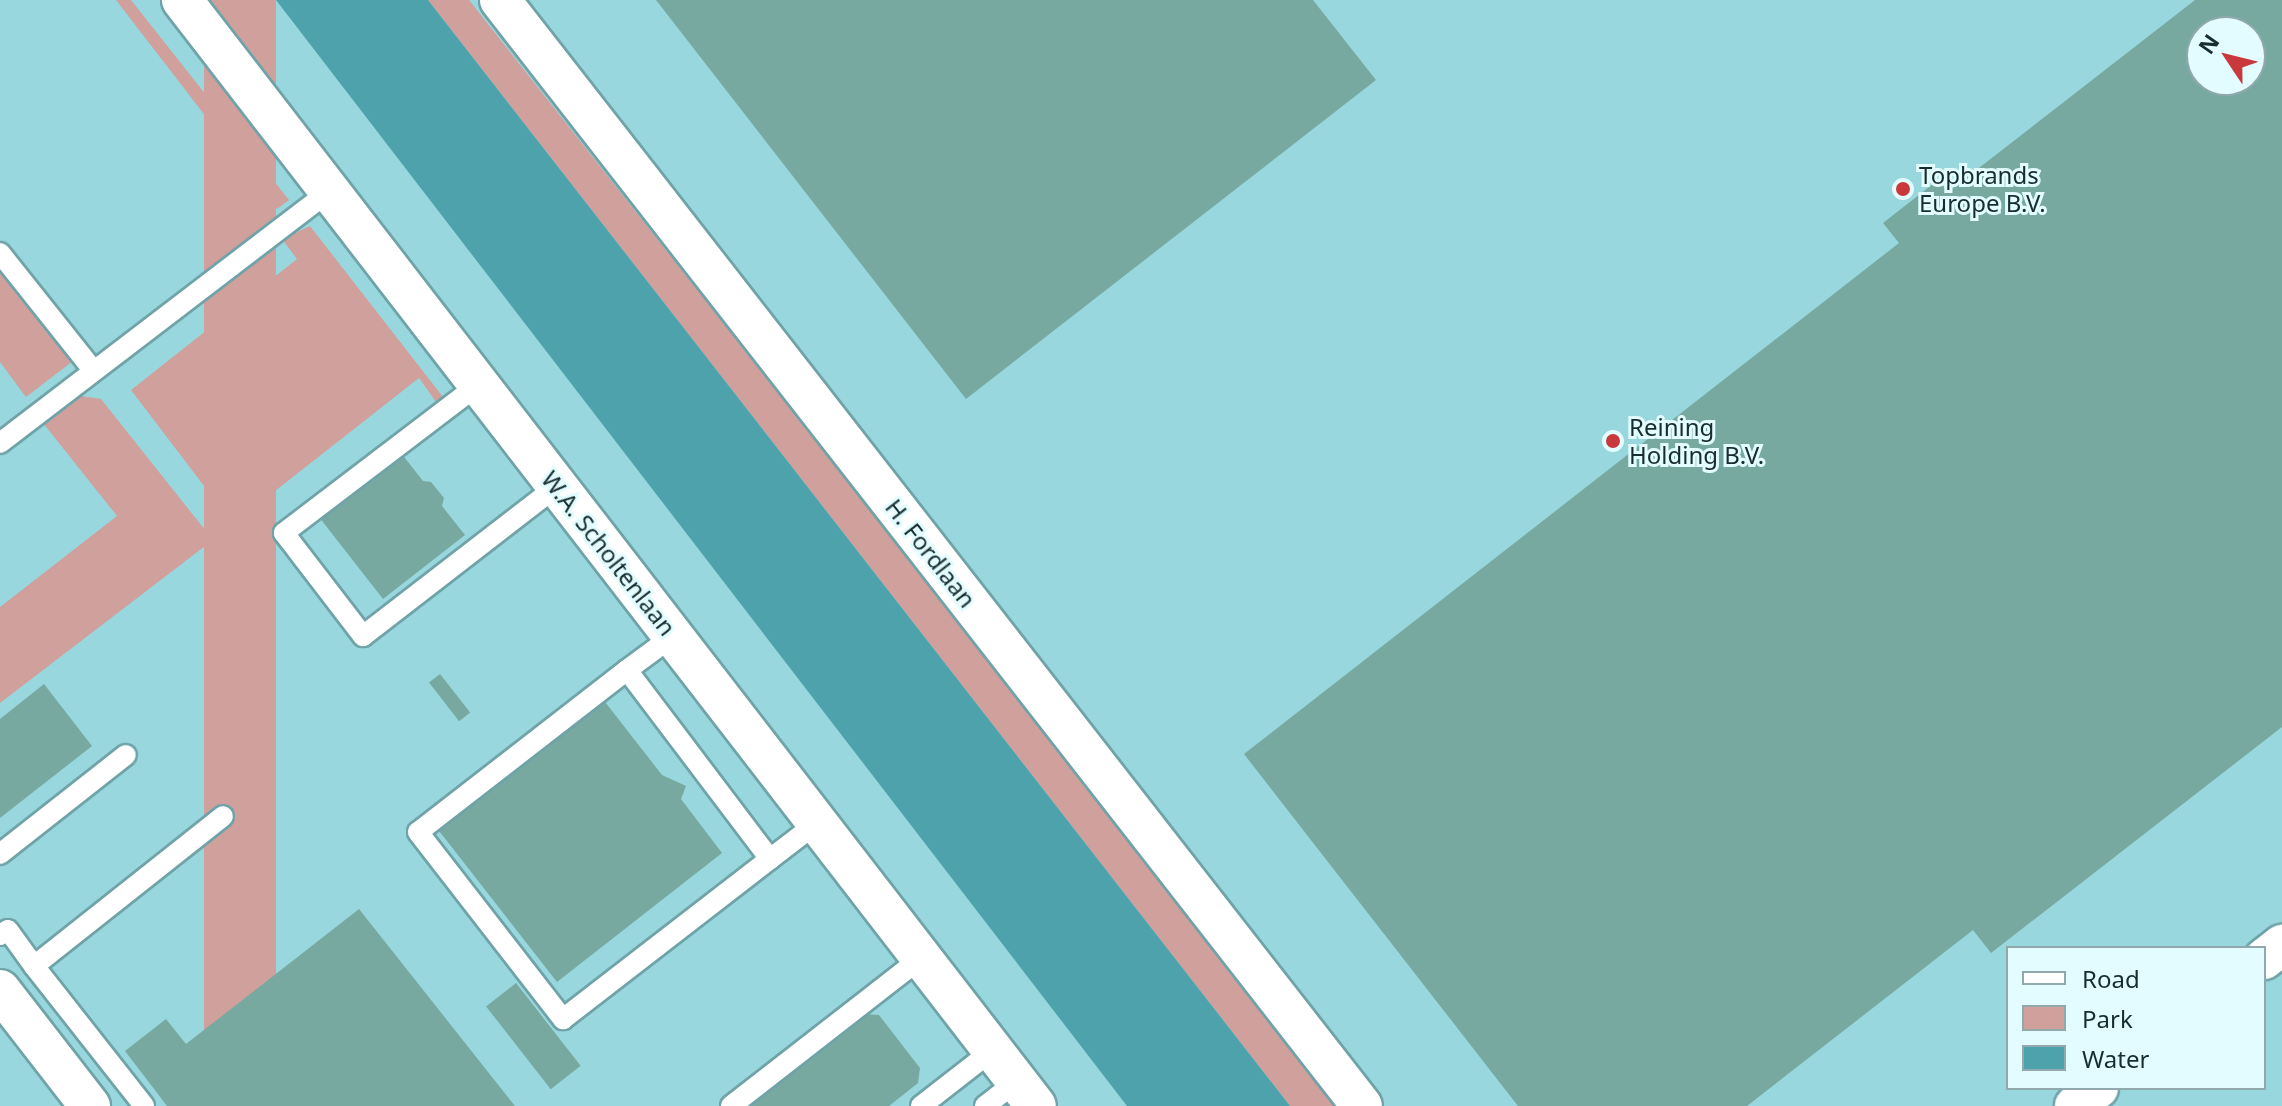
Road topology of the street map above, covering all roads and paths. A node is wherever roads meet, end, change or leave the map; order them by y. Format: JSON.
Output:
{"nodes":[{"id":1,"x":182,"y":0,"type":"edge"},
{"id":2,"x":500,"y":0,"type":"edge"},
{"id":3,"x":328,"y":192,"type":"junction"},
{"id":4,"x":0,"y":253,"type":"edge"},
{"id":5,"x":93,"y":370,"type":"junction"},
{"id":6,"x":478,"y":385,"type":"junction"},
{"id":7,"x":0,"y":443,"type":"edge"},
{"id":8,"x":556,"y":487,"type":"junction"},
{"id":9,"x":673,"y":636,"type":"junction"},
{"id":10,"x":627,"y":670,"type":"junction"},
{"id":11,"x":126,"y":755,"type":"dead end"},
{"id":12,"x":223,"y":816,"type":"dead end"},
{"id":13,"x":817,"y":823,"type":"junction"},
{"id":14,"x":0,"y":854,"type":"edge"},
{"id":15,"x":770,"y":859,"type":"junction"},
{"id":16,"x":0,"y":935,"type":"edge"},
{"id":17,"x":2282,"y":945,"type":"edge"},
{"id":18,"x":2266,"y":957,"type":"edge"},
{"id":19,"x":921,"y":958,"type":"junction"},
{"id":20,"x":34,"y":966,"type":"junction"},
{"id":21,"x":0,"y":990,"type":"edge"},
{"id":22,"x":993,"y":1050,"type":"junction"},
{"id":23,"x":2095,"y":1090,"type":"edge"},
{"id":24,"x":1026,"y":1094,"type":"edge"},
{"id":25,"x":90,"y":1106,"type":"edge"},
{"id":26,"x":144,"y":1106,"type":"edge"},
{"id":27,"x":731,"y":1106,"type":"edge"},
{"id":28,"x":921,"y":1106,"type":"edge"},
{"id":29,"x":985,"y":1106,"type":"edge"},
{"id":30,"x":1362,"y":1106,"type":"edge"},
{"id":31,"x":2075,"y":1106,"type":"edge"}],
"edges":[{"from":1,"to":3,"type":"street","name":"W.A. Scholtenlaan"},
{"from":2,"to":30,"type":"street","name":"H. Fordlaan"},
{"from":3,"to":5,"type":"lane"},
{"from":3,"to":6,"type":"street","name":"W.A. Scholtenlaan"},
{"from":4,"to":5,"type":"lane"},
{"from":5,"to":7,"type":"lane"},
{"from":6,"to":8,"type":"street","name":"W.A. Scholtenlaan"},
{"from":6,"to":8,"type":"lane"},
{"from":8,"to":9,"type":"street","name":"W.A. Scholtenlaan"},
{"from":9,"to":10,"type":"lane"},
{"from":9,"to":13,"type":"street","name":"W.A. Scholtenlaan"},
{"from":10,"to":15,"type":"lane"},
{"from":10,"to":15,"type":"lane"},
{"from":11,"to":14,"type":"lane"},
{"from":12,"to":20,"type":"lane"},
{"from":13,"to":15,"type":"lane"},
{"from":13,"to":19,"type":"street","name":"W.A. Scholtenlaan"},
{"from":16,"to":20,"type":"lane"},
{"from":17,"to":18,"type":"street"},
{"from":19,"to":22,"type":"street","name":"W.A. Scholtenlaan"},
{"from":19,"to":27,"type":"lane"},
{"from":20,"to":26,"type":"lane"},
{"from":21,"to":25,"type":"street"},
{"from":22,"to":24,"type":"street","name":"W.A. Scholtenlaan"},
{"from":22,"to":28,"type":"lane"},
{"from":23,"to":31,"type":"street"},
{"from":24,"to":29,"type":"lane"}]}
